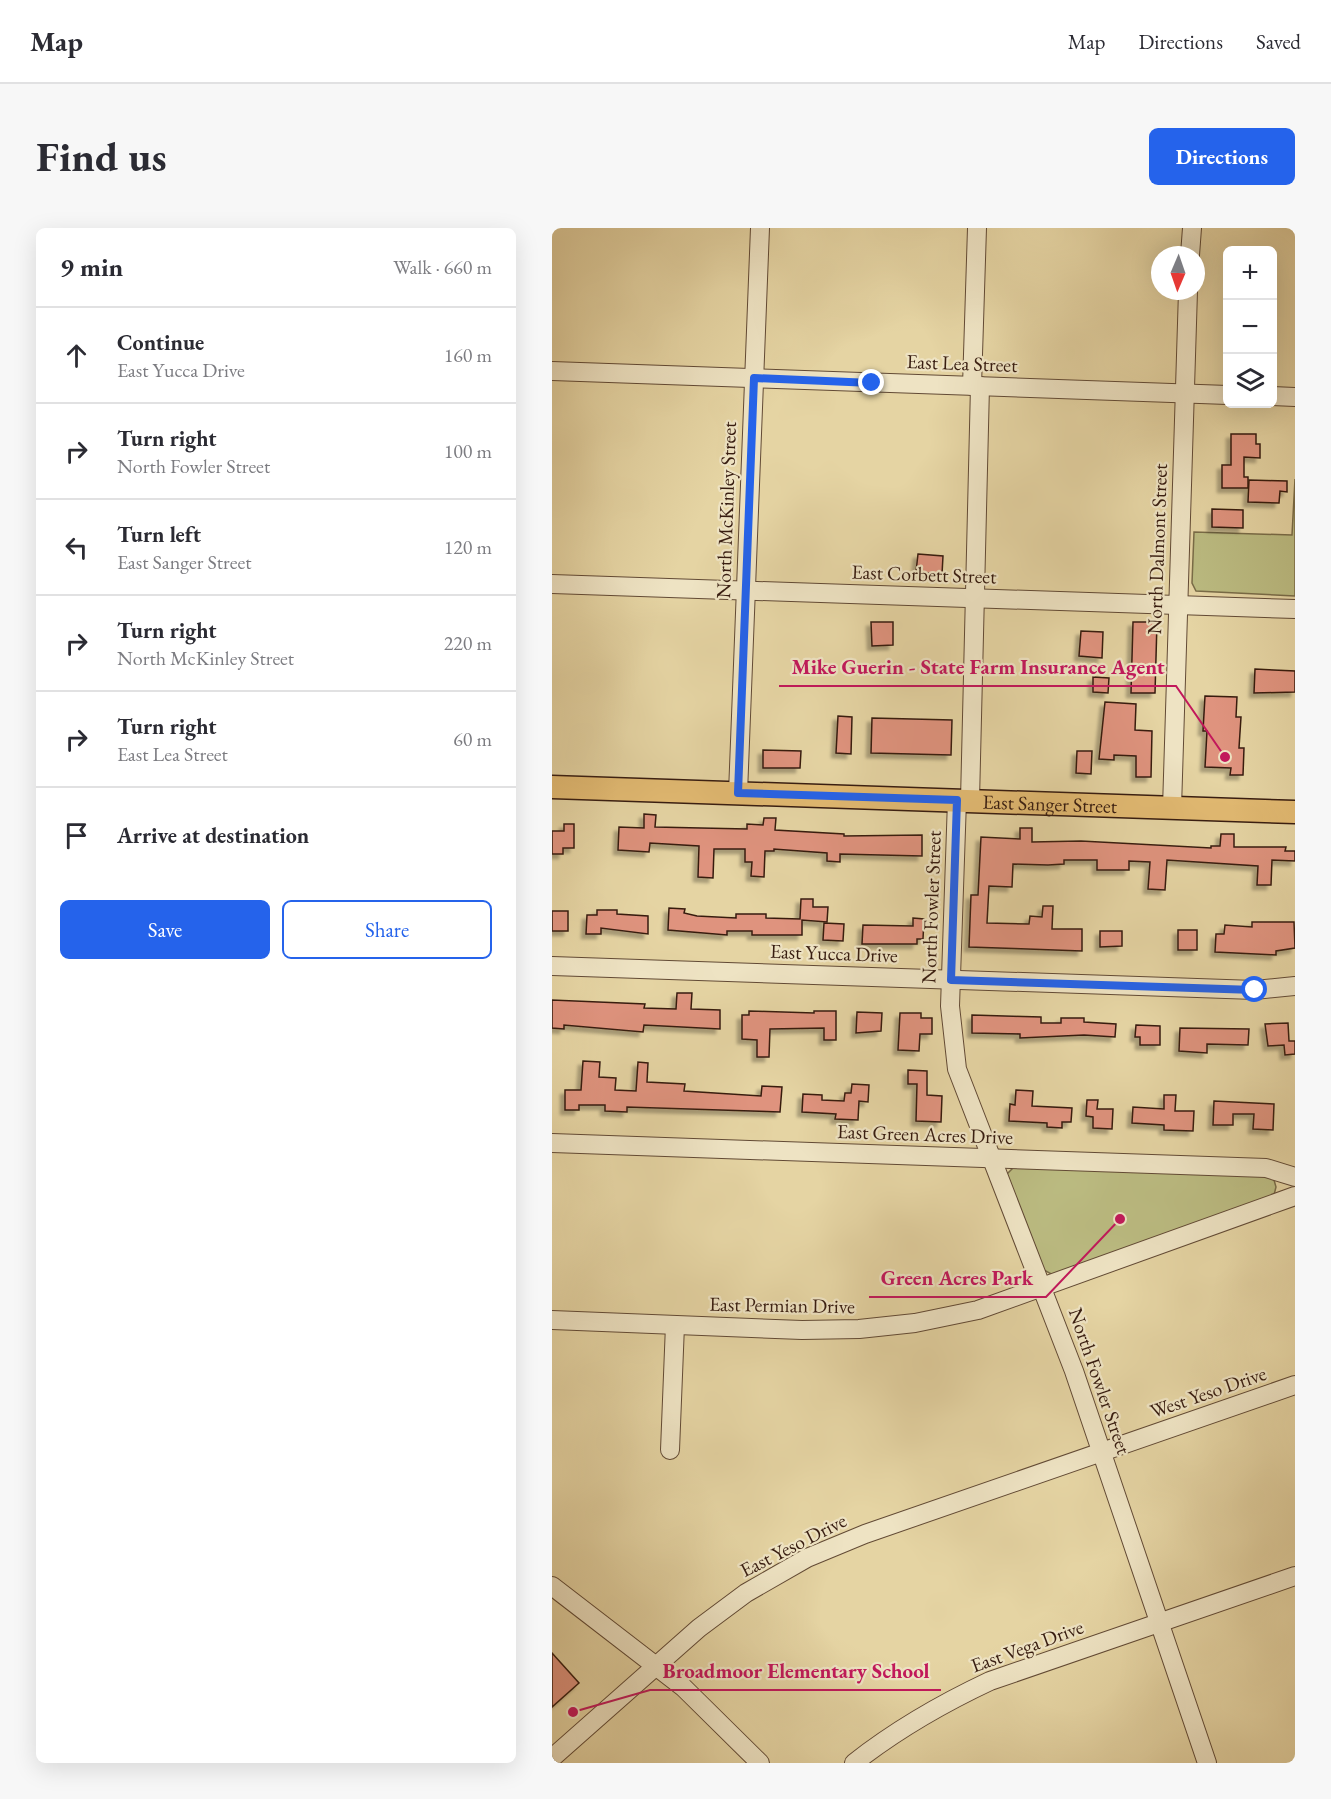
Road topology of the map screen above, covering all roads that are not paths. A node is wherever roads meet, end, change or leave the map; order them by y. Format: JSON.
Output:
{"nodes":[{"id":1,"x":760,"y":228,"type":"edge"},
{"id":2,"x":977,"y":228,"type":"edge"},
{"id":3,"x":1192,"y":228,"type":"edge"},
{"id":4,"x":1191,"y":246,"type":"edge"},
{"id":5,"x":1188,"y":300,"type":"edge"},
{"id":6,"x":552,"y":371,"type":"edge"},
{"id":7,"x":754,"y":378,"type":"junction"},
{"id":8,"x":976,"y":386,"type":"junction"},
{"id":9,"x":1185,"y":393,"type":"junction"},
{"id":10,"x":1223,"y":395,"type":"edge"},
{"id":11,"x":1277,"y":396,"type":"edge"},
{"id":12,"x":1295,"y":397,"type":"edge"},
{"id":13,"x":552,"y":584,"type":"edge"},
{"id":14,"x":745,"y":590,"type":"junction"},
{"id":15,"x":973,"y":598,"type":"junction"},
{"id":16,"x":1178,"y":605,"type":"junction"},
{"id":17,"x":1295,"y":609,"type":"edge"},
{"id":18,"x":552,"y":787,"type":"edge"},
{"id":19,"x":738,"y":793,"type":"junction"},
{"id":20,"x":963,"y":800,"type":"junction"},
{"id":21,"x":1172,"y":808,"type":"junction"},
{"id":22,"x":1196,"y":808,"type":"junction"},
{"id":23,"x":1295,"y":812,"type":"edge"},
{"id":24,"x":1295,"y":822,"type":"edge"},
{"id":25,"x":552,"y":966,"type":"edge"},
{"id":26,"x":951,"y":980,"type":"junction"},
{"id":27,"x":1295,"y":986,"type":"edge"},
{"id":28,"x":552,"y":1143,"type":"edge"},
{"id":29,"x":992,"y":1158,"type":"junction"},
{"id":30,"x":1295,"y":1177,"type":"edge"},
{"id":31,"x":1295,"y":1196,"type":"edge"},
{"id":32,"x":1042,"y":1287,"type":"junction"},
{"id":33,"x":552,"y":1320,"type":"edge"},
{"id":34,"x":675,"y":1325,"type":"junction"},
{"id":35,"x":1295,"y":1385,"type":"edge"},
{"id":36,"x":670,"y":1450,"type":"dead end"},
{"id":37,"x":1101,"y":1453,"type":"junction"},
{"id":38,"x":1295,"y":1576,"type":"edge"},
{"id":39,"x":552,"y":1586,"type":"edge"},
{"id":40,"x":1161,"y":1623,"type":"junction"},
{"id":41,"x":655,"y":1668,"type":"junction"},
{"id":42,"x":552,"y":1758,"type":"edge"},
{"id":43,"x":760,"y":1763,"type":"edge"},
{"id":44,"x":854,"y":1763,"type":"edge"},
{"id":45,"x":1207,"y":1763,"type":"edge"}],
"edges":[{"from":1,"to":7,"type":"street","name":"North McKinley Street"},
{"from":2,"to":8,"type":"street","name":"North Fowler Street"},
{"from":3,"to":4,"type":"street"},
{"from":5,"to":9,"type":"street","name":"North Dalmont Street"},
{"from":6,"to":7,"type":"street","name":"East Lea Street"},
{"from":7,"to":8,"type":"street","name":"East Lea Street"},
{"from":7,"to":14,"type":"street","name":"North McKinley Street"},
{"from":8,"to":9,"type":"street","name":"East Lea Street"},
{"from":8,"to":15,"type":"street","name":"North Fowler Street"},
{"from":9,"to":10,"type":"street","name":"East Lea Street"},
{"from":9,"to":16,"type":"street","name":"North Dalmont Street"},
{"from":11,"to":12,"type":"street"},
{"from":13,"to":14,"type":"street","name":"East Corbett Street"},
{"from":14,"to":15,"type":"street","name":"East Corbett Street"},
{"from":14,"to":19,"type":"street","name":"North McKinley Street"},
{"from":15,"to":16,"type":"street","name":"East Corbett Street"},
{"from":15,"to":20,"type":"street","name":"North Fowler Street"},
{"from":16,"to":17,"type":"street","name":"East Corbett Street"},
{"from":16,"to":21,"type":"street","name":"North Dalmont Street"},
{"from":18,"to":19,"type":"main road","name":"East Sanger Street"},
{"from":19,"to":20,"type":"main road","name":"East Sanger Street"},
{"from":20,"to":21,"type":"main road","name":"East Sanger Street"},
{"from":20,"to":26,"type":"street","name":"North Fowler Street"},
{"from":21,"to":22,"type":"main road","name":"East Sanger Street"},
{"from":22,"to":23,"type":"main road","name":"East Sanger Street"},
{"from":22,"to":24,"type":"main road"},
{"from":25,"to":26,"type":"street","name":"East Yucca Drive"},
{"from":26,"to":27,"type":"street","name":"East Yucca Drive"},
{"from":26,"to":29,"type":"street","name":"North Fowler Street"},
{"from":28,"to":29,"type":"street","name":"East Green Acres Drive"},
{"from":29,"to":30,"type":"street","name":"East Green Acres Drive"},
{"from":29,"to":32,"type":"street","name":"North Fowler Street"},
{"from":31,"to":32,"type":"street","name":"East Permian Drive"},
{"from":32,"to":34,"type":"street","name":"East Permian Drive"},
{"from":32,"to":37,"type":"street","name":"North Fowler Street"},
{"from":33,"to":34,"type":"street","name":"East Permian Drive"},
{"from":34,"to":36,"type":"street"},
{"from":35,"to":37,"type":"street","name":"West Yeso Drive"},
{"from":37,"to":40,"type":"street","name":"North Fowler Street"},
{"from":37,"to":41,"type":"street","name":"East Yeso Drive"},
{"from":38,"to":40,"type":"street","name":"East Vega Drive"},
{"from":39,"to":41,"type":"street"},
{"from":40,"to":44,"type":"street","name":"East Vega Drive"},
{"from":40,"to":45,"type":"street","name":"North Fowler Street"},
{"from":41,"to":42,"type":"street","name":"East Yeso Drive"},
{"from":41,"to":43,"type":"street"}]}
